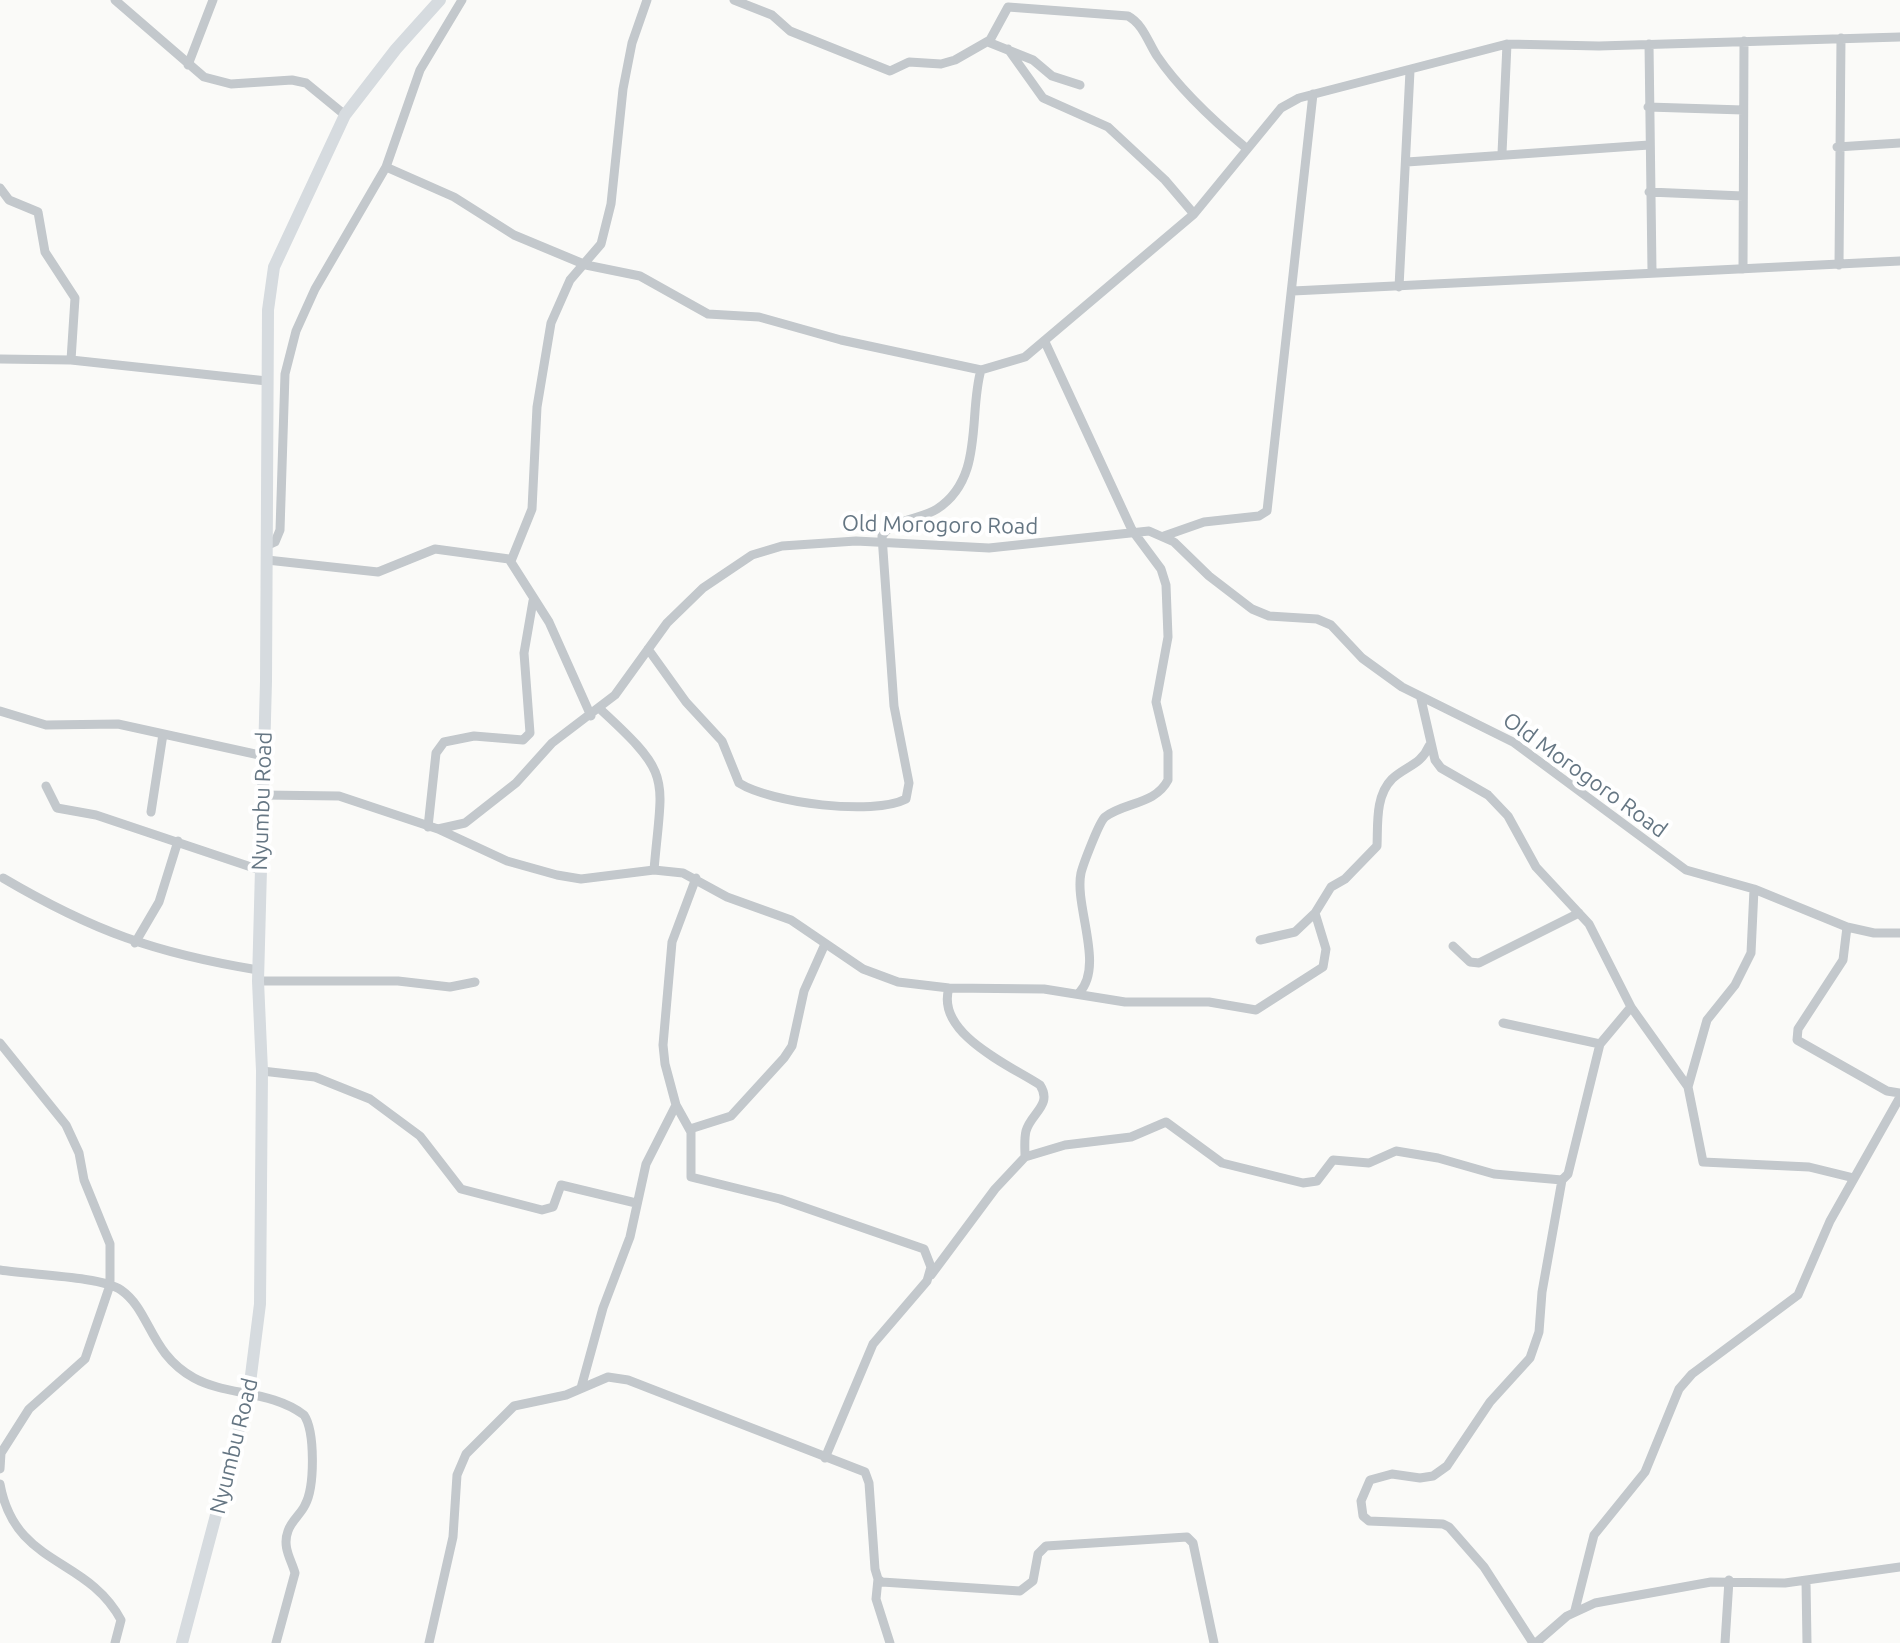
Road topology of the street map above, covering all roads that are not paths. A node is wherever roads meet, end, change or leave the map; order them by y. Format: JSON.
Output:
{"nodes":[{"id":1,"x":115,"y":0,"type":"edge"},
{"id":2,"x":213,"y":0,"type":"edge"},
{"id":3,"x":440,"y":0,"type":"edge"},
{"id":4,"x":462,"y":0,"type":"edge"},
{"id":5,"x":734,"y":0,"type":"edge"},
{"id":6,"x":644,"y":2,"type":"edge"},
{"id":7,"x":1900,"y":37,"type":"edge"},
{"id":8,"x":1841,"y":38,"type":"junction"},
{"id":9,"x":1744,"y":41,"type":"junction"},
{"id":10,"x":988,"y":42,"type":"junction"},
{"id":11,"x":1507,"y":44,"type":"junction"},
{"id":12,"x":1649,"y":44,"type":"junction"},
{"id":13,"x":1008,"y":49,"type":"junction"},
{"id":14,"x":188,"y":65,"type":"junction"},
{"id":15,"x":1410,"y":71,"type":"junction"},
{"id":16,"x":1080,"y":85,"type":"dead end"},
{"id":17,"x":1313,"y":94,"type":"junction"},
{"id":18,"x":1648,"y":107,"type":"junction"},
{"id":19,"x":1743,"y":110,"type":"junction"},
{"id":20,"x":345,"y":115,"type":"junction"},
{"id":21,"x":1900,"y":143,"type":"edge"},
{"id":22,"x":1649,"y":145,"type":"junction"},
{"id":23,"x":1837,"y":147,"type":"junction"},
{"id":24,"x":1246,"y":148,"type":"junction"},
{"id":25,"x":1502,"y":153,"type":"junction"},
{"id":26,"x":1407,"y":162,"type":"junction"},
{"id":27,"x":386,"y":167,"type":"junction"},
{"id":28,"x":0,"y":188,"type":"edge"},
{"id":29,"x":1649,"y":192,"type":"junction"},
{"id":30,"x":1743,"y":196,"type":"junction"},
{"id":31,"x":5,"y":200,"type":"edge"},
{"id":32,"x":1194,"y":214,"type":"junction"},
{"id":33,"x":1900,"y":261,"type":"edge"},
{"id":34,"x":586,"y":265,"type":"junction"},
{"id":35,"x":1839,"y":265,"type":"junction"},
{"id":36,"x":1743,"y":269,"type":"junction"},
{"id":37,"x":1652,"y":271,"type":"junction"},
{"id":38,"x":1399,"y":287,"type":"junction"},
{"id":39,"x":1293,"y":291,"type":"junction"},
{"id":40,"x":1045,"y":342,"type":"junction"},
{"id":41,"x":0,"y":359,"type":"edge"},
{"id":42,"x":71,"y":360,"type":"junction"},
{"id":43,"x":981,"y":370,"type":"junction"},
{"id":44,"x":267,"y":381,"type":"junction"},
{"id":45,"x":1132,"y":530,"type":"junction"},
{"id":46,"x":1164,"y":536,"type":"junction"},
{"id":47,"x":881,"y":542,"type":"junction"},
{"id":48,"x":266,"y":553,"type":"junction"},
{"id":49,"x":511,"y":561,"type":"junction"},
{"id":50,"x":533,"y":601,"type":"junction"},
{"id":51,"x":648,"y":649,"type":"junction"},
{"id":52,"x":1421,"y":699,"type":"junction"},
{"id":53,"x":600,"y":709,"type":"junction"},
{"id":54,"x":0,"y":711,"type":"edge"},
{"id":55,"x":591,"y":716,"type":"junction"},
{"id":56,"x":163,"y":734,"type":"junction"},
{"id":57,"x":1429,"y":746,"type":"junction"},
{"id":58,"x":264,"y":756,"type":"junction"},
{"id":59,"x":46,"y":786,"type":"dead end"},
{"id":60,"x":263,"y":795,"type":"junction"},
{"id":61,"x":151,"y":812,"type":"dead end"},
{"id":62,"x":433,"y":828,"type":"junction"},
{"id":63,"x":178,"y":841,"type":"junction"},
{"id":64,"x":260,"y":870,"type":"junction"},
{"id":65,"x":654,"y":870,"type":"junction"},
{"id":66,"x":3,"y":878,"type":"dead end"},
{"id":67,"x":696,"y":878,"type":"junction"},
{"id":68,"x":1754,"y":889,"type":"junction"},
{"id":69,"x":1315,"y":913,"type":"junction"},
{"id":70,"x":1579,"y":913,"type":"junction"},
{"id":71,"x":1847,"y":927,"type":"junction"},
{"id":72,"x":1900,"y":933,"type":"edge"},
{"id":73,"x":1260,"y":940,"type":"dead end"},
{"id":74,"x":135,"y":943,"type":"junction"},
{"id":75,"x":825,"y":944,"type":"junction"},
{"id":76,"x":1453,"y":946,"type":"dead end"},
{"id":77,"x":258,"y":975,"type":"junction"},
{"id":78,"x":475,"y":982,"type":"dead end"},
{"id":79,"x":949,"y":988,"type":"junction"},
{"id":80,"x":1079,"y":993,"type":"junction"},
{"id":81,"x":1631,"y":1007,"type":"junction"},
{"id":82,"x":1503,"y":1023,"type":"dead end"},
{"id":83,"x":0,"y":1043,"type":"edge"},
{"id":84,"x":1600,"y":1044,"type":"junction"},
{"id":85,"x":262,"y":1071,"type":"junction"},
{"id":86,"x":1688,"y":1087,"type":"junction"},
{"id":87,"x":1900,"y":1095,"type":"edge"},
{"id":88,"x":676,"y":1105,"type":"junction"},
{"id":89,"x":690,"y":1129,"type":"junction"},
{"id":90,"x":1025,"y":1157,"type":"junction"},
{"id":91,"x":1854,"y":1178,"type":"junction"},
{"id":92,"x":1562,"y":1180,"type":"junction"},
{"id":93,"x":636,"y":1203,"type":"junction"},
{"id":94,"x":924,"y":1249,"type":"junction"},
{"id":95,"x":946,"y":1256,"type":"junction"},
{"id":96,"x":0,"y":1270,"type":"edge"},
{"id":97,"x":931,"y":1275,"type":"junction"},
{"id":98,"x":110,"y":1285,"type":"junction"},
{"id":99,"x":581,"y":1388,"type":"junction"},
{"id":100,"x":249,"y":1391,"type":"junction"},
{"id":101,"x":1,"y":1453,"type":"edge"},
{"id":102,"x":825,"y":1458,"type":"junction"},
{"id":103,"x":0,"y":1469,"type":"edge"},
{"id":104,"x":0,"y":1484,"type":"edge"},
{"id":105,"x":1900,"y":1567,"type":"edge"},
{"id":106,"x":878,"y":1579,"type":"junction"},
{"id":107,"x":1729,"y":1580,"type":"junction"},
{"id":108,"x":1806,"y":1581,"type":"junction"},
{"id":109,"x":1575,"y":1610,"type":"junction"},
{"id":110,"x":115,"y":1643,"type":"edge"},
{"id":111,"x":182,"y":1643,"type":"edge"},
{"id":112,"x":276,"y":1643,"type":"edge"},
{"id":113,"x":429,"y":1643,"type":"edge"},
{"id":114,"x":890,"y":1643,"type":"edge"},
{"id":115,"x":1214,"y":1643,"type":"edge"},
{"id":116,"x":1534,"y":1643,"type":"edge"},
{"id":117,"x":1725,"y":1643,"type":"edge"},
{"id":118,"x":1807,"y":1643,"type":"edge"}],
"edges":[{"from":1,"to":14,"type":"street"},
{"from":2,"to":14,"type":"street"},
{"from":3,"to":20,"type":"street","name":"Nyumbu Road"},
{"from":4,"to":27,"type":"street"},
{"from":5,"to":10,"type":"street"},
{"from":6,"to":34,"type":"street"},
{"from":7,"to":8,"type":"street"},
{"from":8,"to":9,"type":"street"},
{"from":8,"to":23,"type":"street"},
{"from":9,"to":12,"type":"street"},
{"from":9,"to":19,"type":"street"},
{"from":10,"to":13,"type":"street"},
{"from":10,"to":24,"type":"street"},
{"from":11,"to":12,"type":"street"},
{"from":11,"to":15,"type":"street"},
{"from":11,"to":25,"type":"street"},
{"from":12,"to":18,"type":"street"},
{"from":13,"to":16,"type":"street"},
{"from":13,"to":32,"type":"street"},
{"from":14,"to":20,"type":"street"},
{"from":15,"to":17,"type":"street"},
{"from":15,"to":26,"type":"street"},
{"from":17,"to":24,"type":"street"},
{"from":17,"to":39,"type":"street"},
{"from":18,"to":19,"type":"street"},
{"from":18,"to":22,"type":"street"},
{"from":19,"to":30,"type":"street"},
{"from":20,"to":44,"type":"street","name":"Nyumbu Road"},
{"from":21,"to":23,"type":"street"},
{"from":22,"to":25,"type":"street"},
{"from":22,"to":29,"type":"street"},
{"from":23,"to":35,"type":"street"},
{"from":24,"to":32,"type":"street"},
{"from":25,"to":26,"type":"street"},
{"from":26,"to":38,"type":"street"},
{"from":27,"to":34,"type":"street"},
{"from":27,"to":48,"type":"street"},
{"from":28,"to":31,"type":"street"},
{"from":29,"to":30,"type":"street"},
{"from":29,"to":37,"type":"street"},
{"from":30,"to":36,"type":"street"},
{"from":31,"to":42,"type":"street"},
{"from":32,"to":40,"type":"street"},
{"from":33,"to":35,"type":"street"},
{"from":34,"to":43,"type":"street"},
{"from":34,"to":49,"type":"street"},
{"from":35,"to":36,"type":"street"},
{"from":36,"to":37,"type":"street"},
{"from":37,"to":38,"type":"street"},
{"from":38,"to":39,"type":"street"},
{"from":39,"to":46,"type":"street"},
{"from":40,"to":43,"type":"street"},
{"from":40,"to":45,"type":"street"},
{"from":41,"to":42,"type":"street"},
{"from":42,"to":44,"type":"street"},
{"from":43,"to":47,"type":"street"},
{"from":44,"to":48,"type":"street","name":"Nyumbu Road"},
{"from":45,"to":46,"type":"street","name":"Old Morogoro Road"},
{"from":45,"to":47,"type":"street","name":"Old Morogoro Road"},
{"from":45,"to":80,"type":"street"},
{"from":46,"to":52,"type":"street","name":"Old Morogoro Road"},
{"from":47,"to":51,"type":"street","name":"Old Morogoro Road"},
{"from":47,"to":51,"type":"street"},
{"from":48,"to":49,"type":"street"},
{"from":48,"to":58,"type":"street","name":"Nyumbu Road"},
{"from":49,"to":50,"type":"street"},
{"from":50,"to":55,"type":"street"},
{"from":50,"to":62,"type":"street"},
{"from":51,"to":53,"type":"street","name":"Old Morogoro Road"},
{"from":52,"to":57,"type":"street"},
{"from":52,"to":68,"type":"street","name":"Old Morogoro Road"},
{"from":53,"to":55,"type":"street","name":"Old Morogoro Road"},
{"from":53,"to":65,"type":"street"},
{"from":54,"to":56,"type":"street"},
{"from":55,"to":62,"type":"street","name":"Old Morogoro Road"},
{"from":56,"to":58,"type":"street"},
{"from":56,"to":61,"type":"street"},
{"from":57,"to":69,"type":"street"},
{"from":57,"to":70,"type":"street"},
{"from":58,"to":60,"type":"street","name":"Nyumbu Road"},
{"from":59,"to":63,"type":"street"},
{"from":60,"to":62,"type":"street"},
{"from":60,"to":64,"type":"street","name":"Nyumbu Road"},
{"from":62,"to":65,"type":"street"},
{"from":63,"to":64,"type":"street"},
{"from":63,"to":74,"type":"street"},
{"from":64,"to":77,"type":"street","name":"Nyumbu Road"},
{"from":65,"to":67,"type":"street"},
{"from":66,"to":74,"type":"street"},
{"from":67,"to":75,"type":"street"},
{"from":67,"to":88,"type":"street"},
{"from":68,"to":71,"type":"street","name":"Old Morogoro Road"},
{"from":68,"to":86,"type":"street"},
{"from":69,"to":73,"type":"street"},
{"from":69,"to":80,"type":"street"},
{"from":70,"to":76,"type":"street"},
{"from":70,"to":81,"type":"street"},
{"from":71,"to":72,"type":"street","name":"Old Morogoro Road"},
{"from":71,"to":87,"type":"street"},
{"from":74,"to":77,"type":"street"},
{"from":75,"to":79,"type":"street"},
{"from":75,"to":89,"type":"street"},
{"from":77,"to":78,"type":"street"},
{"from":77,"to":85,"type":"street","name":"Nyumbu Road"},
{"from":79,"to":80,"type":"street"},
{"from":79,"to":90,"type":"street"},
{"from":81,"to":84,"type":"street"},
{"from":81,"to":86,"type":"street"},
{"from":82,"to":84,"type":"street"},
{"from":83,"to":98,"type":"street"},
{"from":84,"to":92,"type":"street"},
{"from":85,"to":93,"type":"street"},
{"from":85,"to":100,"type":"street","name":"Nyumbu Road"},
{"from":86,"to":91,"type":"street"},
{"from":87,"to":91,"type":"street"},
{"from":88,"to":89,"type":"street"},
{"from":88,"to":93,"type":"street"},
{"from":89,"to":94,"type":"street"},
{"from":90,"to":92,"type":"street"},
{"from":90,"to":95,"type":"street"},
{"from":91,"to":109,"type":"street"},
{"from":92,"to":116,"type":"street"},
{"from":93,"to":99,"type":"street"},
{"from":94,"to":95,"type":"street"},
{"from":94,"to":97,"type":"street"},
{"from":95,"to":97,"type":"street"},
{"from":96,"to":98,"type":"street"},
{"from":97,"to":102,"type":"street"},
{"from":98,"to":100,"type":"street"},
{"from":98,"to":101,"type":"street"},
{"from":99,"to":102,"type":"street"},
{"from":99,"to":113,"type":"street"},
{"from":100,"to":111,"type":"street","name":"Nyumbu Road"},
{"from":100,"to":112,"type":"street"},
{"from":101,"to":103,"type":"street"},
{"from":102,"to":106,"type":"street"},
{"from":104,"to":110,"type":"street"},
{"from":105,"to":108,"type":"street"},
{"from":106,"to":114,"type":"street"},
{"from":106,"to":115,"type":"street"},
{"from":107,"to":108,"type":"street"},
{"from":107,"to":109,"type":"street"},
{"from":107,"to":117,"type":"street"},
{"from":108,"to":118,"type":"street"},
{"from":109,"to":116,"type":"street"}]}
